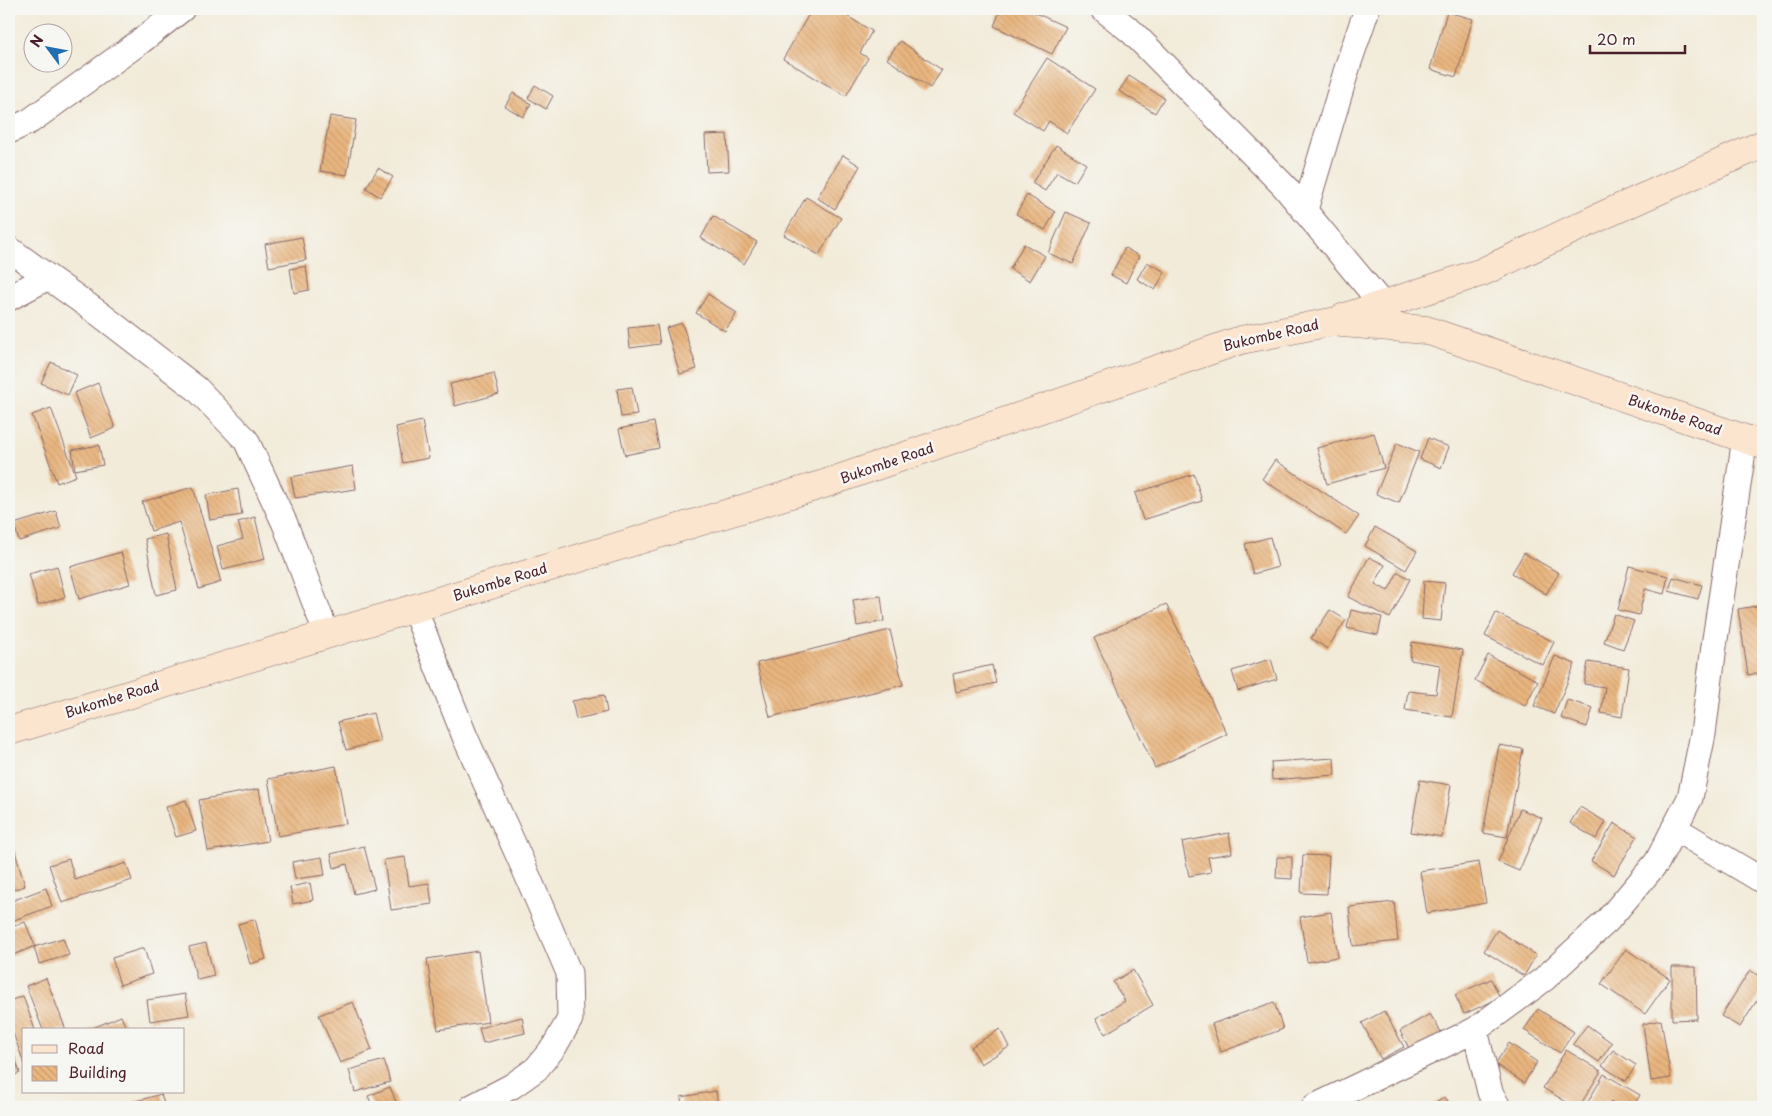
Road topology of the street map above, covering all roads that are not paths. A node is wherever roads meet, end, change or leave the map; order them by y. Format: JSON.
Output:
{"nodes":[{"id":1,"x":182,"y":9,"type":"edge"},
{"id":2,"x":1103,"y":9,"type":"edge"},
{"id":3,"x":1367,"y":9,"type":"edge"},
{"id":4,"x":9,"y":131,"type":"edge"},
{"id":5,"x":1763,"y":144,"type":"edge"},
{"id":6,"x":1305,"y":210,"type":"junction"},
{"id":7,"x":9,"y":249,"type":"edge"},
{"id":8,"x":48,"y":277,"type":"junction"},
{"id":9,"x":9,"y":298,"type":"edge"},
{"id":10,"x":1382,"y":304,"type":"junction"},
{"id":11,"x":1331,"y":322,"type":"junction"},
{"id":12,"x":1754,"y":442,"type":"edge"},
{"id":13,"x":414,"y":608,"type":"junction"},
{"id":14,"x":326,"y":635,"type":"junction"},
{"id":15,"x":9,"y":731,"type":"edge"},
{"id":16,"x":1674,"y":828,"type":"junction"},
{"id":17,"x":1763,"y":881,"type":"edge"},
{"id":18,"x":1475,"y":1030,"type":"junction"},
{"id":19,"x":472,"y":1107,"type":"edge"},
{"id":20,"x":1314,"y":1107,"type":"edge"},
{"id":21,"x":1498,"y":1107,"type":"edge"}],
"edges":[{"from":1,"to":4,"type":"street"},
{"from":2,"to":6,"type":"street"},
{"from":3,"to":6,"type":"street"},
{"from":5,"to":10,"type":"main road"},
{"from":6,"to":10,"type":"street"},
{"from":7,"to":8,"type":"street"},
{"from":8,"to":9,"type":"street"},
{"from":8,"to":14,"type":"street"},
{"from":10,"to":11,"type":"main road"},
{"from":11,"to":12,"type":"main road","name":"Bukombe Road"},
{"from":11,"to":13,"type":"main road","name":"Bukombe Road"},
{"from":12,"to":16,"type":"street"},
{"from":13,"to":14,"type":"main road","name":"Bukombe Road"},
{"from":13,"to":19,"type":"street"},
{"from":14,"to":15,"type":"main road","name":"Bukombe Road"},
{"from":16,"to":17,"type":"street"},
{"from":16,"to":18,"type":"street"},
{"from":18,"to":20,"type":"street"},
{"from":18,"to":21,"type":"street"}]}
